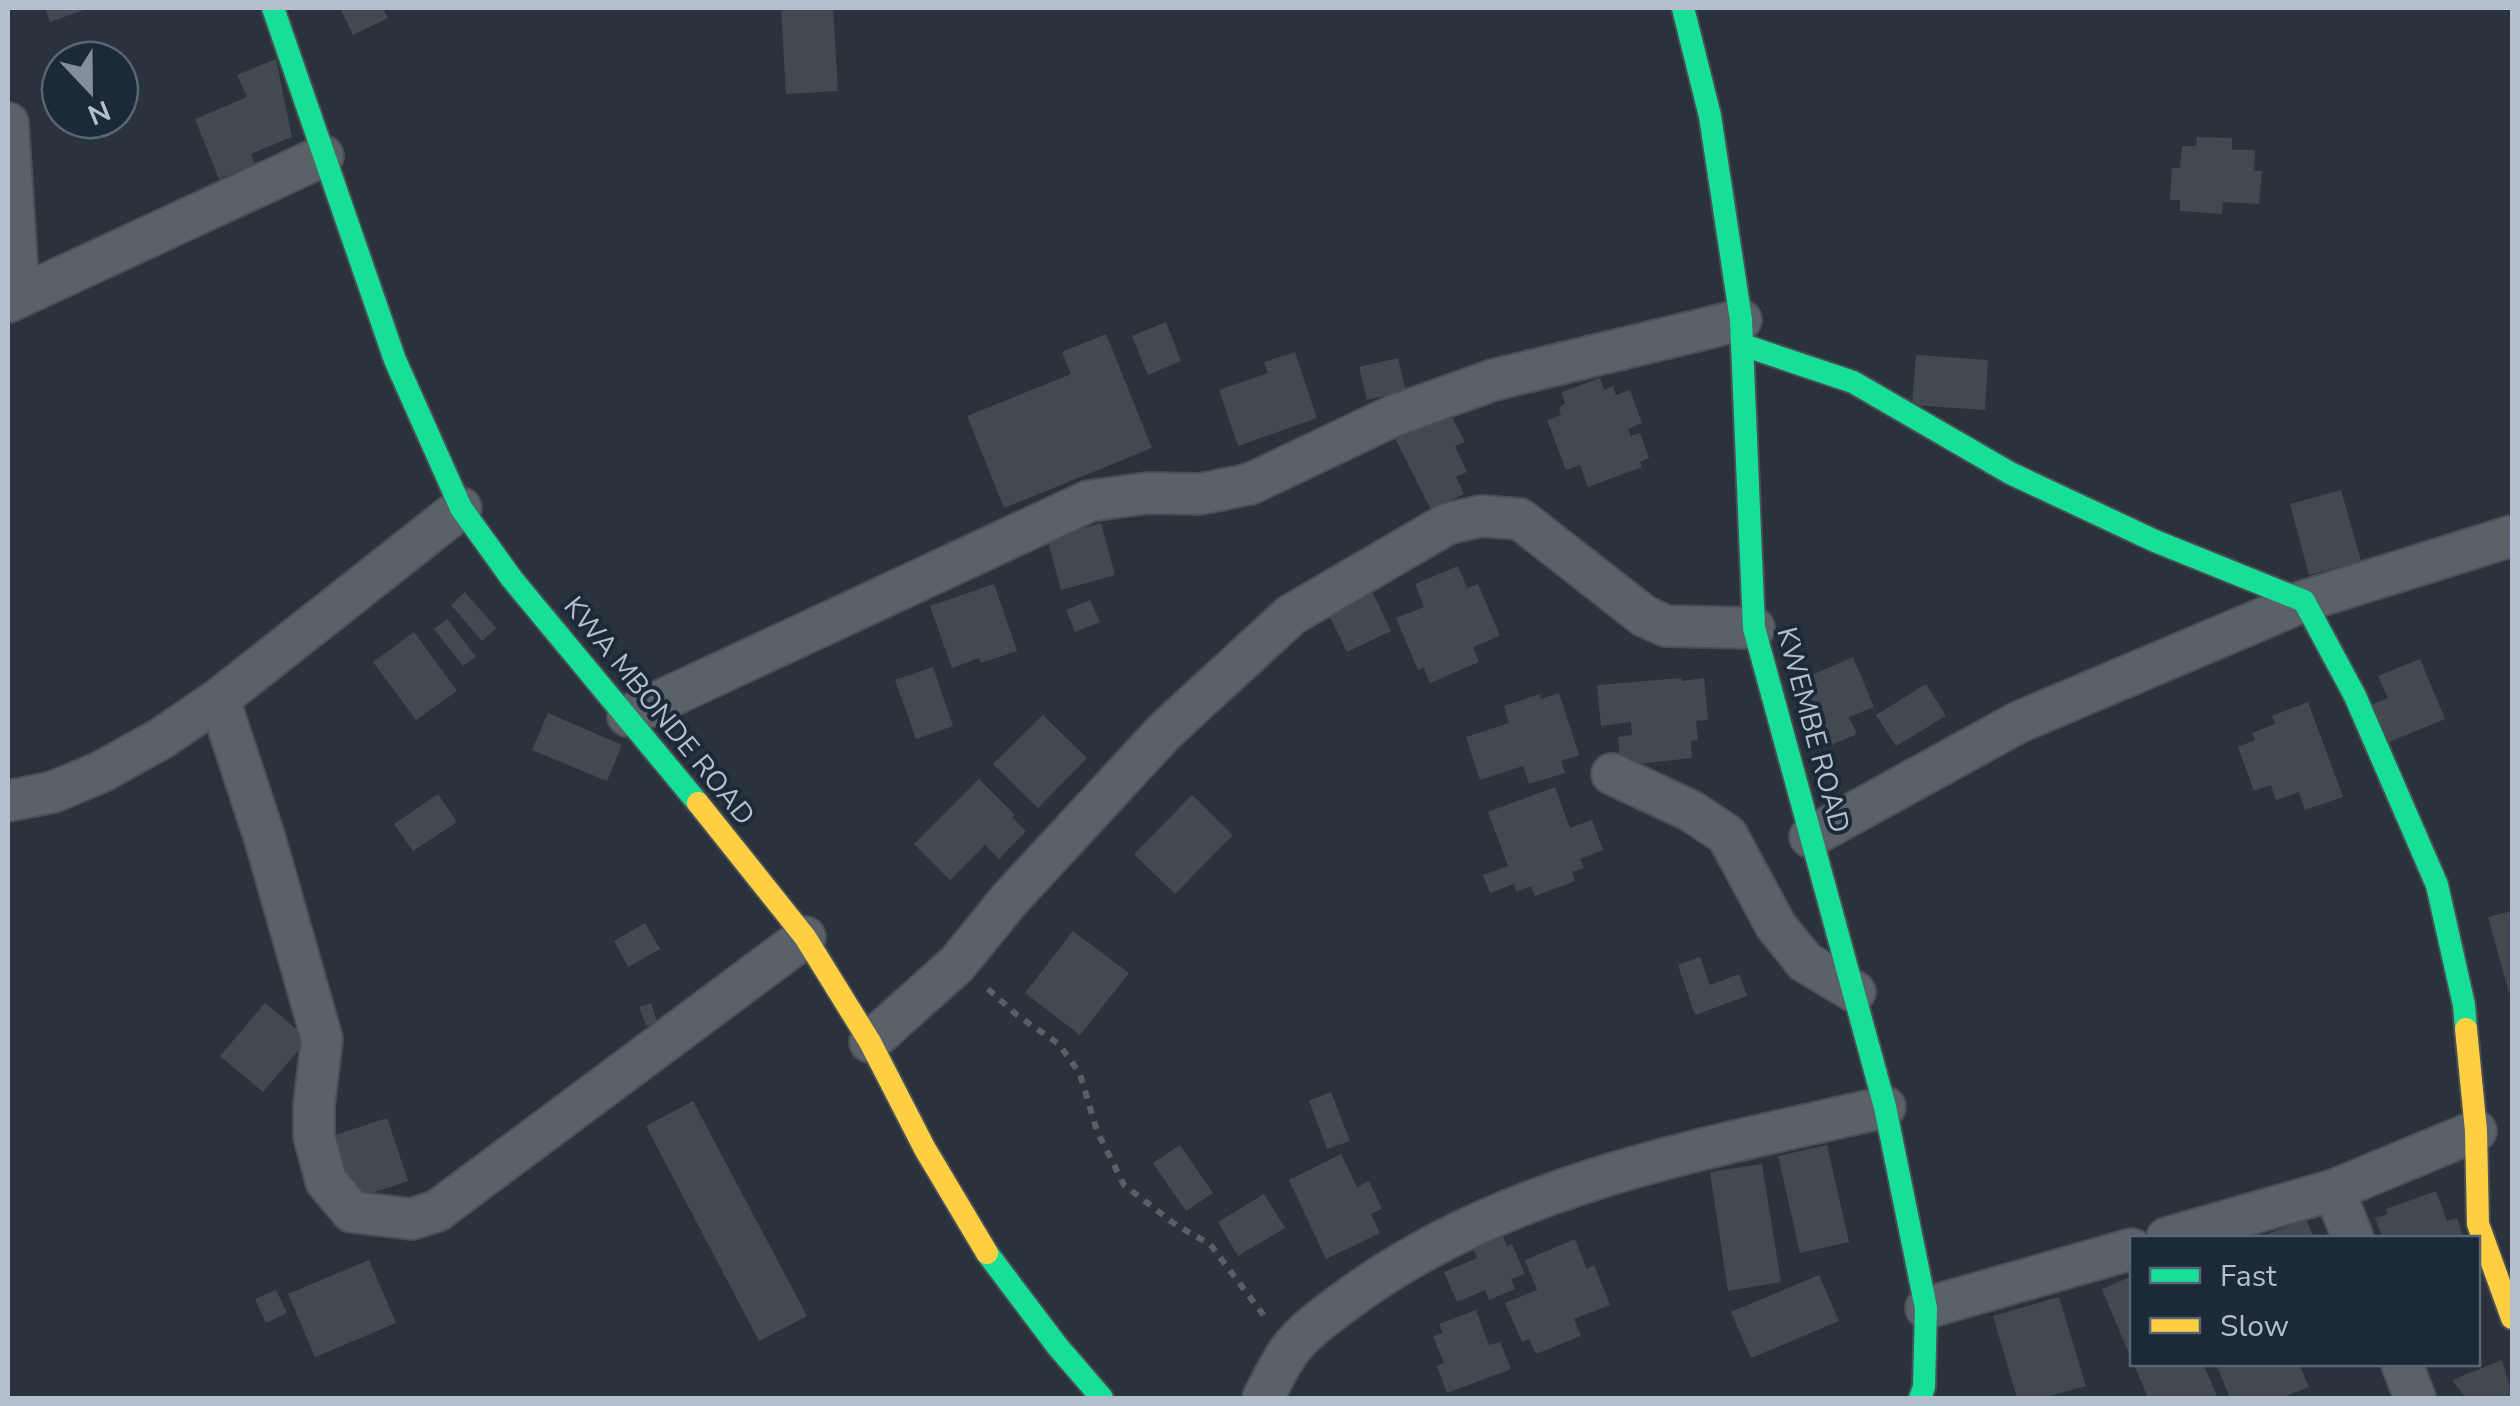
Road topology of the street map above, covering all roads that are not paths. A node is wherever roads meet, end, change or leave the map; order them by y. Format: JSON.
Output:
{"nodes":[{"id":1,"x":274,"y":8,"type":"edge"},
{"id":2,"x":1683,"y":8,"type":"edge"},
{"id":3,"x":8,"y":123,"type":"edge"},
{"id":4,"x":323,"y":156,"type":"junction"},
{"id":5,"x":14,"y":300,"type":"edge"},
{"id":6,"x":1742,"y":332,"type":"junction"},
{"id":7,"x":461,"y":508,"type":"junction"},
{"id":8,"x":2512,"y":536,"type":"edge"},
{"id":9,"x":2304,"y":601,"type":"junction"},
{"id":10,"x":1754,"y":628,"type":"junction"},
{"id":11,"x":219,"y":700,"type":"junction"},
{"id":12,"x":628,"y":716,"type":"junction"},
{"id":13,"x":1612,"y":774,"type":"dead end"},
{"id":14,"x":8,"y":801,"type":"edge"},
{"id":15,"x":1810,"y":837,"type":"junction"},
{"id":16,"x":804,"y":937,"type":"junction"},
{"id":17,"x":1855,"y":992,"type":"junction"},
{"id":18,"x":870,"y":1042,"type":"junction"},
{"id":19,"x":1886,"y":1106,"type":"junction"},
{"id":20,"x":2476,"y":1132,"type":"junction"},
{"id":21,"x":2334,"y":1190,"type":"junction"},
{"id":22,"x":2175,"y":1236,"type":"edge"},
{"id":23,"x":2352,"y":1236,"type":"edge"},
{"id":24,"x":2130,"y":1250,"type":"edge"},
{"id":25,"x":1926,"y":1308,"type":"junction"},
{"id":26,"x":2512,"y":1318,"type":"edge"},
{"id":27,"x":2403,"y":1366,"type":"edge"},
{"id":28,"x":1102,"y":1398,"type":"edge"},
{"id":29,"x":1264,"y":1398,"type":"edge"},
{"id":30,"x":1920,"y":1398,"type":"edge"},
{"id":31,"x":2416,"y":1398,"type":"edge"}],
"edges":[{"from":1,"to":4,"type":"street","name":"KWA MBONDE ROAD"},
{"from":2,"to":6,"type":"street","name":"KWEMBE ROAD"},
{"from":3,"to":5,"type":"street"},
{"from":4,"to":5,"type":"street"},
{"from":4,"to":7,"type":"street","name":"KWA MBONDE ROAD"},
{"from":6,"to":9,"type":"street"},
{"from":6,"to":10,"type":"street","name":"KWEMBE ROAD"},
{"from":6,"to":12,"type":"street"},
{"from":7,"to":11,"type":"street"},
{"from":7,"to":12,"type":"street","name":"KWA MBONDE ROAD"},
{"from":8,"to":9,"type":"street"},
{"from":9,"to":15,"type":"street"},
{"from":9,"to":20,"type":"street"},
{"from":10,"to":15,"type":"street","name":"KWEMBE ROAD"},
{"from":10,"to":18,"type":"street"},
{"from":11,"to":14,"type":"street"},
{"from":11,"to":16,"type":"street"},
{"from":12,"to":16,"type":"street","name":"KWA MBONDE ROAD"},
{"from":13,"to":17,"type":"street"},
{"from":15,"to":17,"type":"street","name":"KWEMBE ROAD"},
{"from":16,"to":18,"type":"street","name":"KWA MBONDE ROAD"},
{"from":17,"to":19,"type":"street","name":"KWEMBE ROAD"},
{"from":18,"to":28,"type":"street","name":"KWA MBONDE ROAD"},
{"from":19,"to":25,"type":"street","name":"KWEMBE ROAD"},
{"from":19,"to":29,"type":"street"},
{"from":20,"to":21,"type":"street"},
{"from":20,"to":26,"type":"street"},
{"from":21,"to":22,"type":"street"},
{"from":21,"to":23,"type":"street"},
{"from":24,"to":25,"type":"street"},
{"from":25,"to":30,"type":"street","name":"KWEMBE ROAD"},
{"from":27,"to":31,"type":"street"}]}
